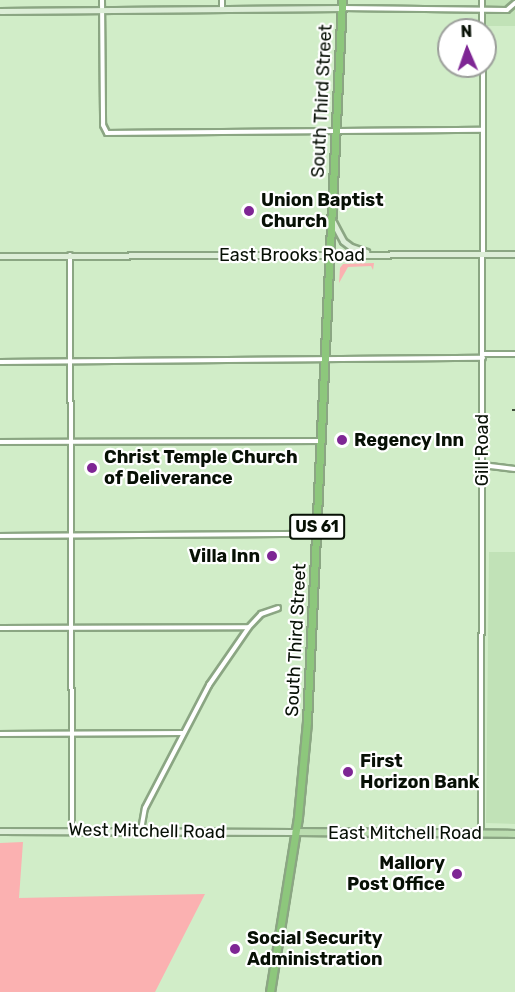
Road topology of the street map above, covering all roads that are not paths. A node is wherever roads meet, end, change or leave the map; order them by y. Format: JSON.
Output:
{"nodes":[{"id":1,"x":102,"y":0,"type":"edge"},
{"id":2,"x":222,"y":0,"type":"edge"},
{"id":3,"x":482,"y":0,"type":"edge"},
{"id":4,"x":515,"y":3,"type":"edge"},
{"id":5,"x":342,"y":4,"type":"edge"},
{"id":6,"x":222,"y":10,"type":"junction"},
{"id":7,"x":482,"y":10,"type":"junction"},
{"id":8,"x":0,"y":11,"type":"edge"},
{"id":9,"x":102,"y":11,"type":"junction"},
{"id":10,"x":482,"y":18,"type":"edge"},
{"id":11,"x":483,"y":78,"type":"edge"},
{"id":12,"x":483,"y":130,"type":"junction"},
{"id":13,"x":336,"y":131,"type":"junction"},
{"id":14,"x":332,"y":221,"type":"junction"},
{"id":15,"x":330,"y":253,"type":"junction"},
{"id":16,"x":373,"y":254,"type":"junction"},
{"id":17,"x":483,"y":254,"type":"junction"},
{"id":18,"x":515,"y":254,"type":"edge"},
{"id":19,"x":70,"y":255,"type":"junction"},
{"id":20,"x":0,"y":256,"type":"edge"},
{"id":21,"x":515,"y":354,"type":"edge"},
{"id":22,"x":483,"y":356,"type":"junction"},
{"id":23,"x":325,"y":360,"type":"junction"},
{"id":24,"x":69,"y":361,"type":"junction"},
{"id":25,"x":0,"y":362,"type":"edge"},
{"id":26,"x":321,"y":441,"type":"junction"},
{"id":27,"x":0,"y":442,"type":"edge"},
{"id":28,"x":70,"y":442,"type":"junction"},
{"id":29,"x":482,"y":465,"type":"junction"},
{"id":30,"x":515,"y":469,"type":"edge"},
{"id":31,"x":316,"y":534,"type":"junction"},
{"id":32,"x":70,"y":535,"type":"junction"},
{"id":33,"x":0,"y":536,"type":"edge"},
{"id":34,"x":278,"y":609,"type":"dead end"},
{"id":35,"x":249,"y":627,"type":"junction"},
{"id":36,"x":0,"y":628,"type":"edge"},
{"id":37,"x":71,"y":628,"type":"junction"},
{"id":38,"x":183,"y":733,"type":"junction"},
{"id":39,"x":0,"y":734,"type":"edge"},
{"id":40,"x":72,"y":734,"type":"junction"},
{"id":41,"x":72,"y":830,"type":"junction"},
{"id":42,"x":141,"y":830,"type":"junction"},
{"id":43,"x":0,"y":831,"type":"edge"},
{"id":44,"x":295,"y":832,"type":"junction"},
{"id":45,"x":481,"y":834,"type":"junction"},
{"id":46,"x":515,"y":834,"type":"edge"},
{"id":47,"x":270,"y":992,"type":"edge"}],
"edges":[{"from":1,"to":9,"type":"street"},
{"from":2,"to":6,"type":"street"},
{"from":3,"to":7,"type":"street"},
{"from":4,"to":7,"type":"street"},
{"from":5,"to":6,"type":"main road"},
{"from":5,"to":7,"type":"street"},
{"from":5,"to":13,"type":"highway","name":"South Third Street","number":"US 61"},
{"from":6,"to":9,"type":"main road"},
{"from":7,"to":10,"type":"street"},
{"from":8,"to":9,"type":"main road"},
{"from":9,"to":13,"type":"street"},
{"from":11,"to":12,"type":"street","name":"Gill Road"},
{"from":12,"to":13,"type":"street"},
{"from":12,"to":17,"type":"street","name":"Gill Road"},
{"from":13,"to":14,"type":"highway","name":"South Third Street","number":"US 61"},
{"from":14,"to":15,"type":"highway","name":"South Third Street","number":"US 61"},
{"from":14,"to":16,"type":"main road"},
{"from":15,"to":16,"type":"main road","name":"East Brooks Road"},
{"from":15,"to":19,"type":"main road","name":"East Brooks Road"},
{"from":15,"to":23,"type":"highway","name":"South Third Street","number":"US 61"},
{"from":16,"to":17,"type":"main road","name":"East Brooks Road"},
{"from":17,"to":18,"type":"main road","name":"East Brooks Road"},
{"from":17,"to":22,"type":"street","name":"Gill Road"},
{"from":19,"to":20,"type":"main road","name":"East Brooks Road"},
{"from":19,"to":24,"type":"street"},
{"from":21,"to":22,"type":"street"},
{"from":22,"to":23,"type":"street"},
{"from":22,"to":29,"type":"street","name":"Gill Road"},
{"from":23,"to":24,"type":"street"},
{"from":23,"to":26,"type":"highway","name":"South Third Street","number":"US 61"},
{"from":24,"to":25,"type":"street"},
{"from":24,"to":28,"type":"street"},
{"from":26,"to":28,"type":"street"},
{"from":26,"to":31,"type":"highway","name":"South Third Street","number":"US 61"},
{"from":27,"to":28,"type":"street"},
{"from":28,"to":32,"type":"street"},
{"from":29,"to":30,"type":"street"},
{"from":29,"to":45,"type":"street","name":"Gill Road"},
{"from":31,"to":32,"type":"street"},
{"from":31,"to":44,"type":"highway","name":"South Third Street","number":"US 61"},
{"from":32,"to":33,"type":"street"},
{"from":32,"to":37,"type":"street"},
{"from":34,"to":35,"type":"street"},
{"from":35,"to":37,"type":"street"},
{"from":35,"to":38,"type":"street"},
{"from":36,"to":37,"type":"street"},
{"from":37,"to":40,"type":"street"},
{"from":38,"to":40,"type":"street"},
{"from":38,"to":42,"type":"street"},
{"from":39,"to":40,"type":"street"},
{"from":40,"to":41,"type":"street"},
{"from":41,"to":42,"type":"main road","name":"West Mitchell Road"},
{"from":41,"to":43,"type":"main road","name":"West Mitchell Road"},
{"from":42,"to":44,"type":"main road","name":"West Mitchell Road"},
{"from":44,"to":45,"type":"main road","name":"East Mitchell Road"},
{"from":44,"to":47,"type":"highway","name":"South Third Street","number":"US 61"},
{"from":45,"to":46,"type":"main road","name":"East Mitchell Road"}]}
